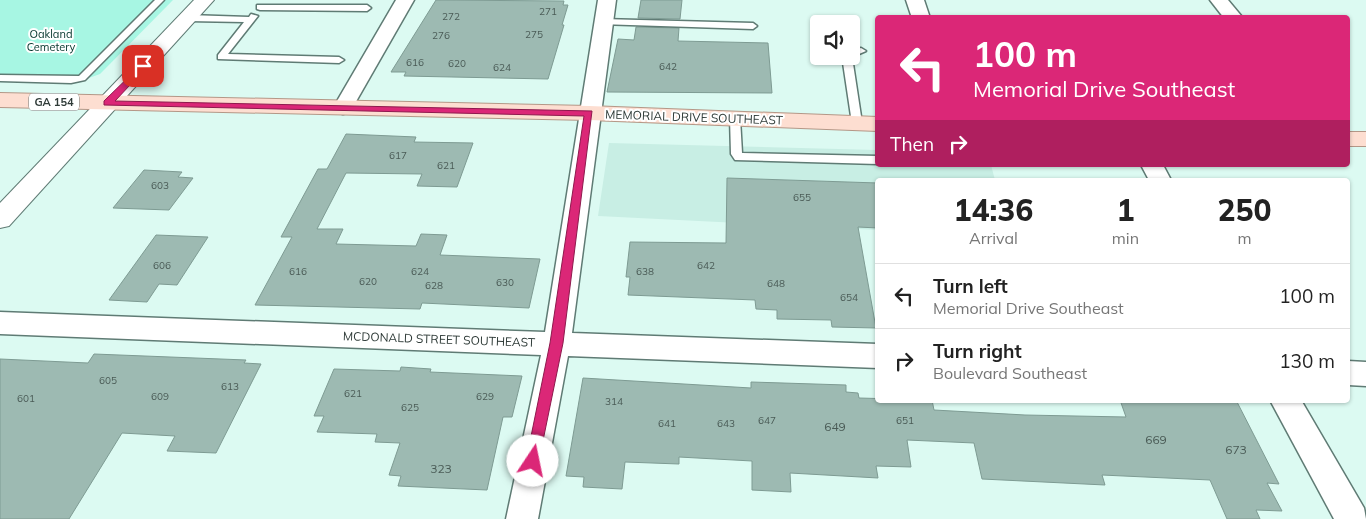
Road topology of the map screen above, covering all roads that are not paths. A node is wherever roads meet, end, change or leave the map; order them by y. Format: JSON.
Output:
{"nodes":[{"id":1,"x":160,"y":0,"type":"edge"},
{"id":2,"x":205,"y":0,"type":"edge"},
{"id":3,"x":405,"y":0,"type":"edge"},
{"id":4,"x":607,"y":0,"type":"edge"},
{"id":5,"x":915,"y":0,"type":"edge"},
{"id":6,"x":1219,"y":0,"type":"edge"},
{"id":7,"x":262,"y":3,"type":"edge"},
{"id":8,"x":367,"y":8,"type":"dead end"},
{"id":9,"x":920,"y":15,"type":"edge"},
{"id":10,"x":1232,"y":15,"type":"edge"},
{"id":11,"x":188,"y":18,"type":"junction"},
{"id":12,"x":251,"y":20,"type":"junction"},
{"id":13,"x":602,"y":22,"type":"junction"},
{"id":14,"x":753,"y":26,"type":"dead end"},
{"id":15,"x":339,"y":60,"type":"dead end"},
{"id":16,"x":850,"y":65,"type":"edge"},
{"id":17,"x":0,"y":78,"type":"edge"},
{"id":18,"x":0,"y":100,"type":"edge"},
{"id":19,"x":107,"y":103,"type":"junction"},
{"id":20,"x":343,"y":108,"type":"junction"},
{"id":21,"x":589,"y":113,"type":"junction"},
{"id":22,"x":735,"y":118,"type":"junction"},
{"id":23,"x":867,"y":123,"type":"edge"},
{"id":24,"x":1350,"y":139,"type":"edge"},
{"id":25,"x":1366,"y":139,"type":"edge"},
{"id":26,"x":875,"y":160,"type":"edge"},
{"id":27,"x":1,"y":217,"type":"edge"},
{"id":28,"x":0,"y":323,"type":"edge"},
{"id":29,"x":557,"y":343,"type":"junction"},
{"id":30,"x":875,"y":356,"type":"edge"},
{"id":31,"x":1350,"y":373,"type":"edge"},
{"id":32,"x":1366,"y":374,"type":"edge"},
{"id":33,"x":1287,"y":403,"type":"edge"},
{"id":34,"x":522,"y":519,"type":"edge"},
{"id":35,"x":1352,"y":519,"type":"edge"}],
"edges":[{"from":1,"to":17,"type":"lane"},
{"from":2,"to":11,"type":"main road"},
{"from":3,"to":20,"type":"street"},
{"from":4,"to":13,"type":"street"},
{"from":5,"to":9,"type":"street"},
{"from":6,"to":10,"type":"street"},
{"from":7,"to":8,"type":"lane"},
{"from":7,"to":12,"type":"lane"},
{"from":11,"to":12,"type":"lane"},
{"from":11,"to":19,"type":"main road"},
{"from":12,"to":15,"type":"lane"},
{"from":13,"to":14,"type":"lane"},
{"from":13,"to":21,"type":"street"},
{"from":16,"to":23,"type":"lane"},
{"from":18,"to":19,"type":"main road","name":"MEMORIAL DRIVE SOUTHEAST","number":"GA 154"},
{"from":19,"to":20,"type":"main road","name":"MEMORIAL DRIVE SOUTHEAST","number":"GA 154"},
{"from":19,"to":27,"type":"main road"},
{"from":20,"to":21,"type":"main road","name":"MEMORIAL DRIVE SOUTHEAST","number":"GA 154"},
{"from":21,"to":22,"type":"main road","name":"MEMORIAL DRIVE SOUTHEAST","number":"GA 154"},
{"from":21,"to":29,"type":"street"},
{"from":22,"to":23,"type":"main road","name":"MEMORIAL DRIVE SOUTHEAST","number":"GA 154"},
{"from":22,"to":26,"type":"lane"},
{"from":24,"to":25,"type":"main road"},
{"from":28,"to":29,"type":"street","name":"MCDONALD STREET SOUTHEAST"},
{"from":29,"to":30,"type":"street","name":"MCDONALD STREET SOUTHEAST"},
{"from":29,"to":34,"type":"street"},
{"from":31,"to":32,"type":"street"},
{"from":33,"to":35,"type":"street"}]}
